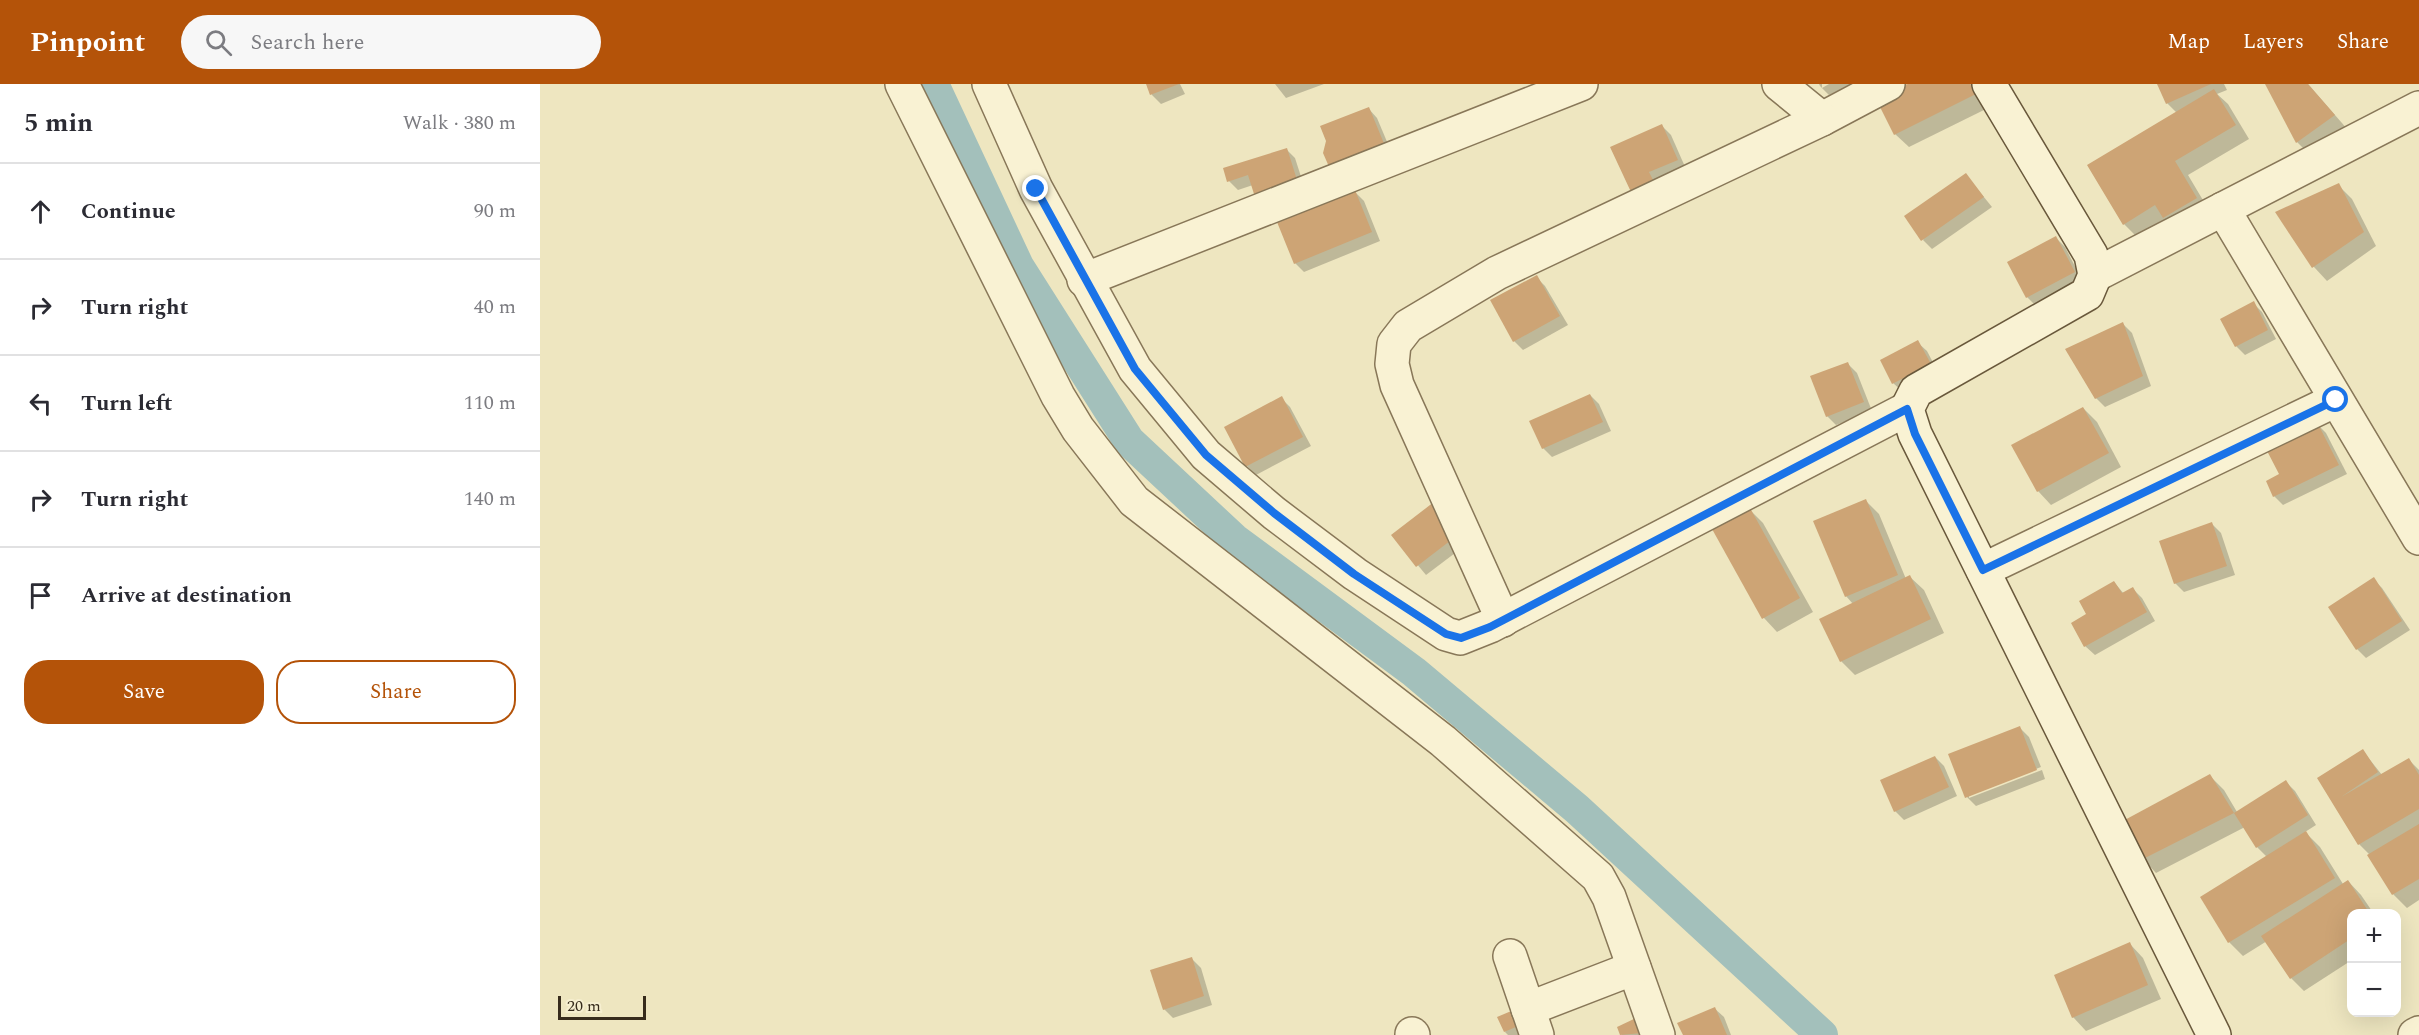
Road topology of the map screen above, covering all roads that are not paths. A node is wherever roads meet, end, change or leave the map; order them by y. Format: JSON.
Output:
{"nodes":[{"id":1,"x":902,"y":84,"type":"edge"},
{"id":2,"x":989,"y":84,"type":"edge"},
{"id":3,"x":1581,"y":84,"type":"edge"},
{"id":4,"x":1779,"y":84,"type":"edge"},
{"id":5,"x":1888,"y":84,"type":"edge"},
{"id":6,"x":1997,"y":86,"type":"edge"},
{"id":7,"x":2419,"y":108,"type":"edge"},
{"id":8,"x":1822,"y":120,"type":"junction"},
{"id":9,"x":2223,"y":209,"type":"junction"},
{"id":10,"x":2095,"y":275,"type":"junction"},
{"id":11,"x":1084,"y":280,"type":"junction"},
{"id":12,"x":2336,"y":400,"type":"junction"},
{"id":13,"x":1907,"y":409,"type":"junction"},
{"id":14,"x":2410,"y":501,"type":"edge"},
{"id":15,"x":2419,"y":538,"type":"edge"},
{"id":16,"x":1983,"y":570,"type":"junction"},
{"id":17,"x":1503,"y":620,"type":"junction"},
{"id":18,"x":1510,"y":956,"type":"dead end"},
{"id":19,"x":1634,"y":968,"type":"junction"},
{"id":20,"x":1533,"y":1022,"type":"edge"},
{"id":21,"x":1658,"y":1035,"type":"edge"},
{"id":22,"x":2214,"y":1035,"type":"edge"}],
"edges":[{"from":1,"to":19,"type":"street"},
{"from":2,"to":11,"type":"street"},
{"from":3,"to":11,"type":"street"},
{"from":4,"to":8,"type":"street"},
{"from":5,"to":8,"type":"street"},
{"from":6,"to":10,"type":"street"},
{"from":7,"to":9,"type":"street"},
{"from":8,"to":17,"type":"street"},
{"from":9,"to":10,"type":"street"},
{"from":9,"to":12,"type":"street"},
{"from":10,"to":13,"type":"street"},
{"from":11,"to":17,"type":"street"},
{"from":12,"to":14,"type":"street"},
{"from":12,"to":16,"type":"street"},
{"from":13,"to":16,"type":"street"},
{"from":13,"to":17,"type":"street"},
{"from":14,"to":15,"type":"street"},
{"from":16,"to":22,"type":"street"},
{"from":18,"to":20,"type":"street"},
{"from":19,"to":20,"type":"street"},
{"from":19,"to":21,"type":"street"}]}
